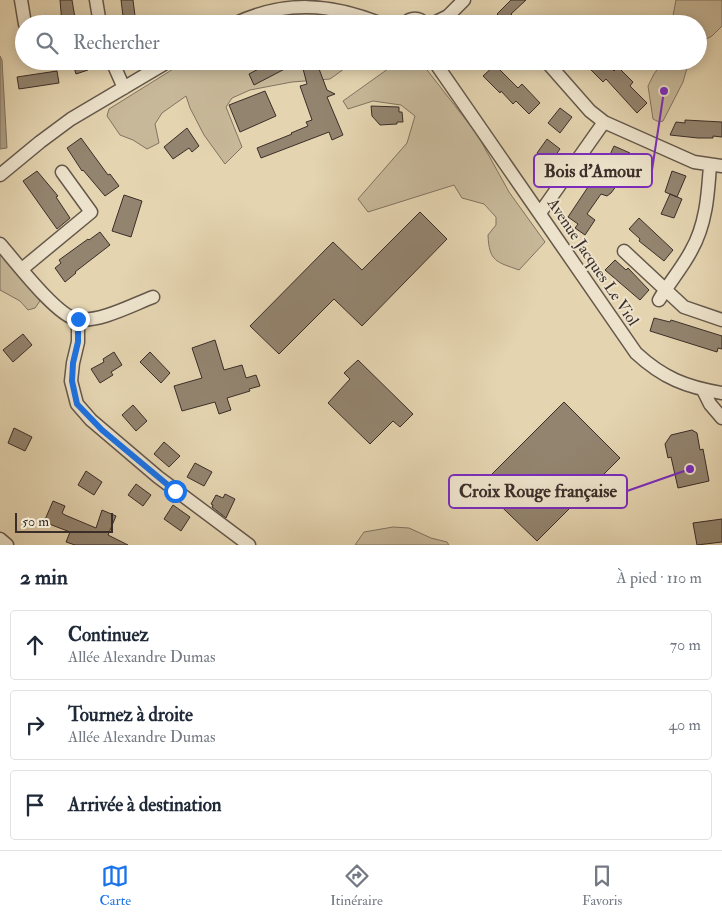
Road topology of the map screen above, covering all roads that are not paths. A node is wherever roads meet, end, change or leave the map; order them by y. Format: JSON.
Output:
{"nodes":[{"id":1,"x":21,"y":0,"type":"edge"},
{"id":2,"x":96,"y":0,"type":"edge"},
{"id":3,"x":464,"y":0,"type":"edge"},
{"id":4,"x":24,"y":15,"type":"edge"},
{"id":5,"x":98,"y":15,"type":"edge"},
{"id":6,"x":255,"y":15,"type":"edge"},
{"id":7,"x":357,"y":15,"type":"edge"},
{"id":8,"x":449,"y":15,"type":"edge"},
{"id":9,"x":116,"y":70,"type":"edge"},
{"id":10,"x":154,"y":70,"type":"edge"},
{"id":11,"x":440,"y":70,"type":"edge"},
{"id":12,"x":554,"y":70,"type":"edge"},
{"id":13,"x":124,"y":88,"type":"junction"},
{"id":14,"x":604,"y":122,"type":"junction"},
{"id":15,"x":716,"y":166,"type":"edge"},
{"id":16,"x":62,"y":172,"type":"dead end"},
{"id":17,"x":0,"y":175,"type":"edge"},
{"id":18,"x":540,"y":213,"type":"junction"},
{"id":19,"x":0,"y":244,"type":"edge"},
{"id":20,"x":624,"y":251,"type":"dead end"},
{"id":21,"x":22,"y":269,"type":"junction"},
{"id":22,"x":662,"y":295,"type":"junction"},
{"id":23,"x":153,"y":297,"type":"dead end"},
{"id":24,"x":78,"y":319,"type":"junction"},
{"id":25,"x":722,"y":320,"type":"edge"},
{"id":26,"x":703,"y":390,"type":"junction"},
{"id":27,"x":722,"y":394,"type":"edge"},
{"id":28,"x":722,"y":418,"type":"edge"},
{"id":29,"x":0,"y":540,"type":"edge"},
{"id":30,"x":7,"y":545,"type":"edge"},
{"id":31,"x":249,"y":545,"type":"edge"}],
"edges":[{"from":1,"to":4,"type":"street"},
{"from":2,"to":5,"type":"street"},
{"from":3,"to":8,"type":"street"},
{"from":6,"to":7,"type":"street"},
{"from":9,"to":13,"type":"street"},
{"from":10,"to":13,"type":"street"},
{"from":11,"to":18,"type":"street","name":"Avenue Jacques Le Viol"},
{"from":12,"to":14,"type":"street"},
{"from":13,"to":17,"type":"street"},
{"from":14,"to":15,"type":"street"},
{"from":14,"to":18,"type":"street"},
{"from":15,"to":22,"type":"street"},
{"from":16,"to":21,"type":"street"},
{"from":18,"to":26,"type":"street","name":"Avenue Jacques Le Viol"},
{"from":19,"to":21,"type":"street"},
{"from":20,"to":22,"type":"street"},
{"from":21,"to":24,"type":"street"},
{"from":22,"to":25,"type":"street"},
{"from":23,"to":24,"type":"street"},
{"from":24,"to":31,"type":"street"},
{"from":26,"to":27,"type":"street","name":"Avenue Jacques Le Viol"},
{"from":26,"to":28,"type":"street"},
{"from":29,"to":30,"type":"street"}]}
